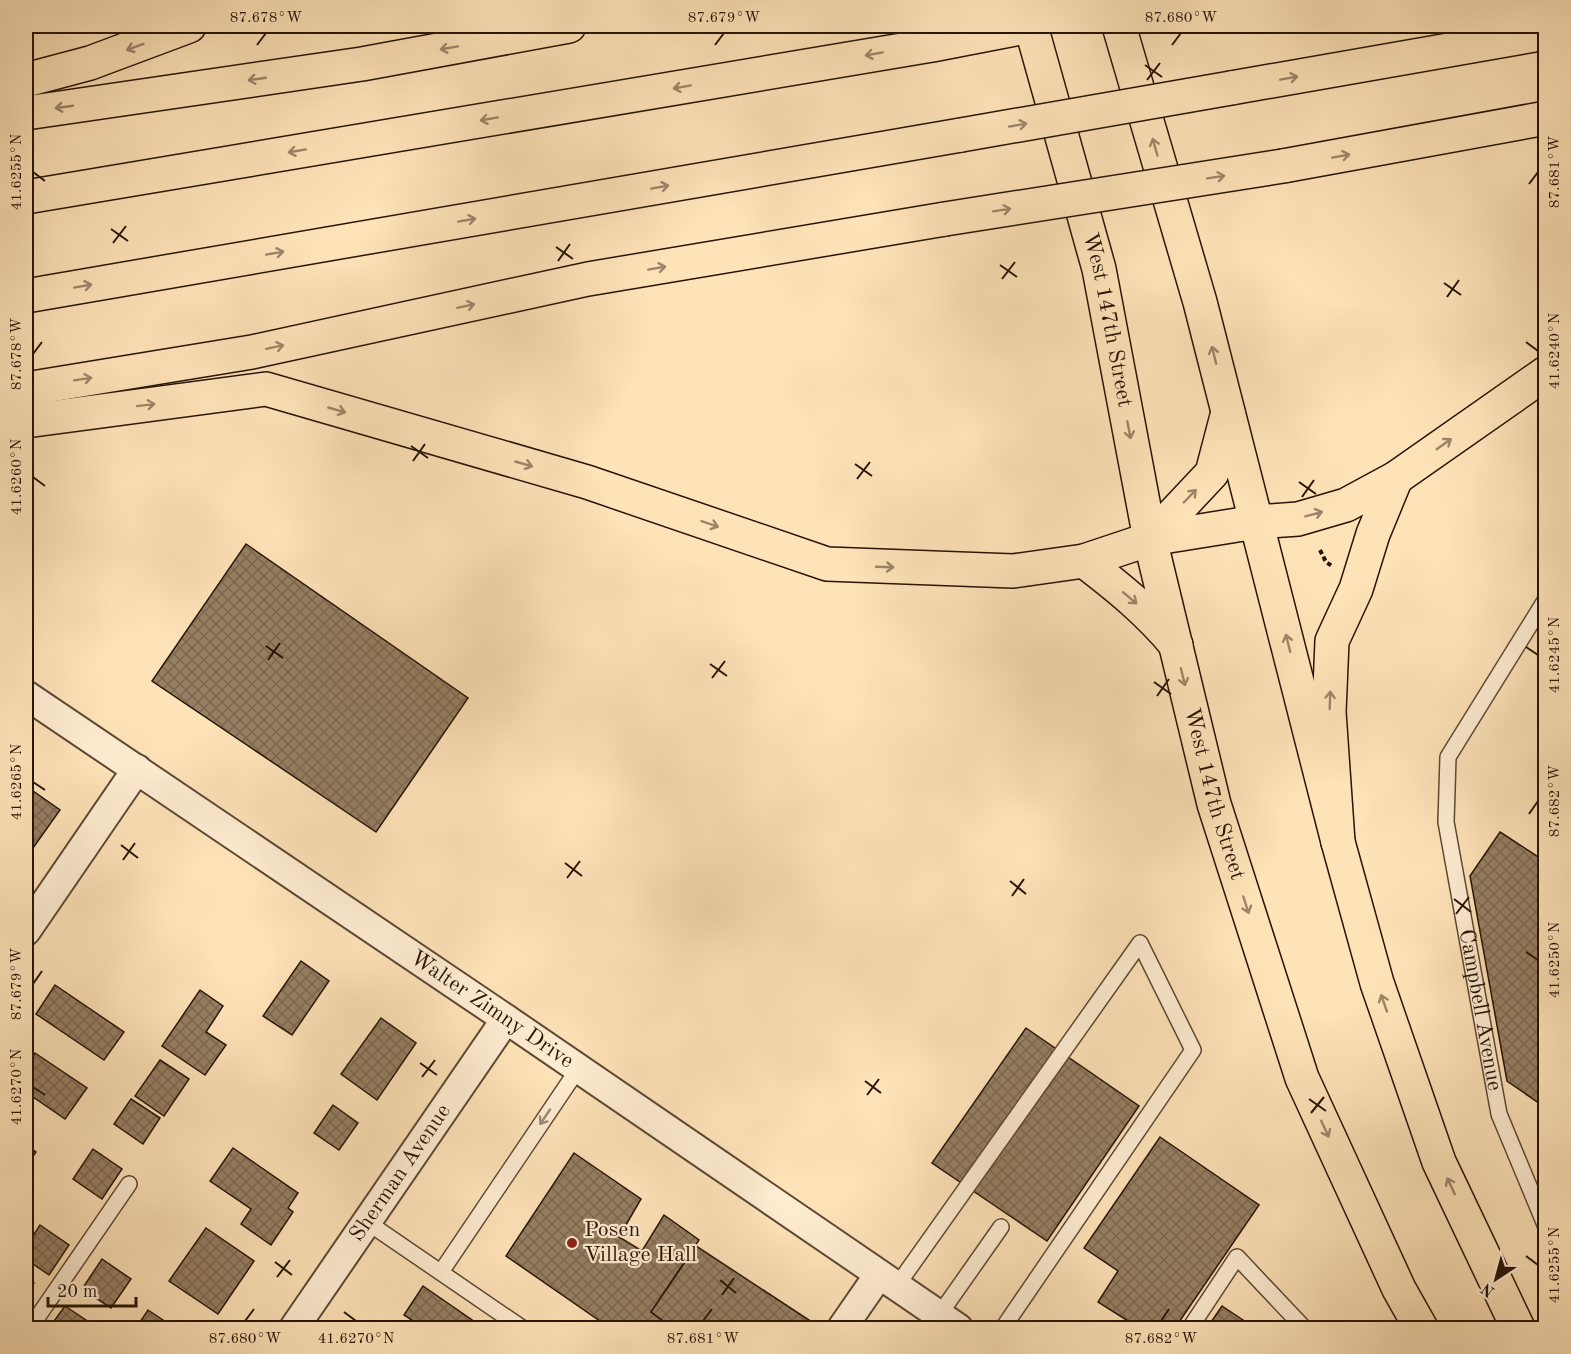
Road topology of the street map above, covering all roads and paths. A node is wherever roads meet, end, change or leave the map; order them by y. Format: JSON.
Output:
{"nodes":[{"id":1,"x":189,"y":26,"type":"edge"},
{"id":2,"x":568,"y":26,"type":"edge"},
{"id":3,"x":1030,"y":26,"type":"edge"},
{"id":4,"x":1119,"y":26,"type":"edge"},
{"id":5,"x":1545,"y":33,"type":"edge"},
{"id":6,"x":26,"y":80,"type":"edge"},
{"id":7,"x":26,"y":113,"type":"edge"},
{"id":8,"x":1545,"y":118,"type":"edge"},
{"id":9,"x":26,"y":197,"type":"edge"},
{"id":10,"x":26,"y":296,"type":"edge"},
{"id":11,"x":1545,"y":373,"type":"edge"},
{"id":12,"x":26,"y":389,"type":"edge"},
{"id":13,"x":1228,"y":412,"type":"junction"},
{"id":14,"x":26,"y":421,"type":"edge"},
{"id":15,"x":1396,"y":478,"type":"junction"},
{"id":16,"x":1256,"y":522,"type":"junction"},
{"id":17,"x":1150,"y":539,"type":"junction"},
{"id":18,"x":1320,"y":550,"type":"dead end"},
{"id":19,"x":1084,"y":561,"type":"junction"},
{"id":20,"x":1339,"y":570,"type":"dead end"},
{"id":21,"x":1545,"y":599,"type":"edge"},
{"id":22,"x":1176,"y":645,"type":"junction"},
{"id":23,"x":26,"y":695,"type":"edge"},
{"id":24,"x":137,"y":769,"type":"junction"},
{"id":25,"x":1338,"y":842,"type":"junction"},
{"id":26,"x":26,"y":931,"type":"edge"},
{"id":27,"x":506,"y":1019,"type":"junction"},
{"id":28,"x":578,"y":1069,"type":"junction"},
{"id":29,"x":129,"y":1184,"type":"dead end"},
{"id":30,"x":367,"y":1222,"type":"junction"},
{"id":31,"x":1001,"y":1227,"type":"dead end"},
{"id":32,"x":1545,"y":1227,"type":"edge"},
{"id":33,"x":441,"y":1272,"type":"junction"},
{"id":34,"x":887,"y":1281,"type":"junction"},
{"id":35,"x":942,"y":1324,"type":"edge"},
{"id":36,"x":30,"y":1329,"type":"edge"},
{"id":37,"x":294,"y":1329,"type":"edge"},
{"id":38,"x":522,"y":1329,"type":"edge"},
{"id":39,"x":842,"y":1329,"type":"edge"},
{"id":40,"x":1003,"y":1329,"type":"edge"},
{"id":41,"x":1190,"y":1329,"type":"edge"},
{"id":42,"x":1304,"y":1329,"type":"edge"},
{"id":43,"x":1421,"y":1329,"type":"edge"},
{"id":44,"x":1518,"y":1329,"type":"edge"}],
"edges":[{"from":1,"to":6,"type":"main road","one_way":true},
{"from":2,"to":7,"type":"main road","one_way":true},
{"from":3,"to":9,"type":"main road","one_way":true},
{"from":3,"to":17,"type":"main road","name":"West 147th Street","one_way":true},
{"from":13,"to":4,"type":"main road","one_way":true},
{"from":10,"to":5,"type":"main road","one_way":true,"bridge":true},
{"from":12,"to":8,"type":"main road","one_way":true,"bridge":true},
{"from":15,"to":11,"type":"main road","one_way":true},
{"from":13,"to":16,"type":"main road"},
{"from":17,"to":13,"type":"main road","one_way":true},
{"from":14,"to":19,"type":"main road","one_way":true},
{"from":16,"to":15,"type":"main road","one_way":true},
{"from":25,"to":15,"type":"main road","one_way":true},
{"from":16,"to":17,"type":"main road"},
{"from":25,"to":16,"type":"main road","one_way":true},
{"from":17,"to":19,"type":"main road"},
{"from":17,"to":22,"type":"main road","name":"West 147th Street"},
{"from":18,"to":20,"type":"path"},
{"from":19,"to":22,"type":"main road","one_way":true},
{"from":21,"to":32,"type":"lane","name":"Campbell Avenue"},
{"from":22,"to":43,"type":"main road","name":"West 147th Street","one_way":true},
{"from":23,"to":24,"type":"street","name":"Walter Zimny Drive"},
{"from":24,"to":26,"type":"street"},
{"from":24,"to":27,"type":"street","name":"Walter Zimny Drive"},
{"from":44,"to":25,"type":"main road","one_way":true},
{"from":27,"to":28,"type":"street","name":"Walter Zimny Drive"},
{"from":27,"to":30,"type":"street","name":"Sherman Avenue"},
{"from":28,"to":33,"type":"lane","one_way":true},
{"from":28,"to":34,"type":"street","name":"Walter Zimny Drive"},
{"from":29,"to":36,"type":"lane"},
{"from":30,"to":33,"type":"lane"},
{"from":30,"to":37,"type":"street","name":"Sherman Avenue"},
{"from":31,"to":35,"type":"lane"},
{"from":33,"to":38,"type":"lane"},
{"from":34,"to":35,"type":"street","name":"Walter Zimny Drive"},
{"from":34,"to":39,"type":"street"},
{"from":34,"to":40,"type":"lane"},
{"from":41,"to":42,"type":"lane"}]}
